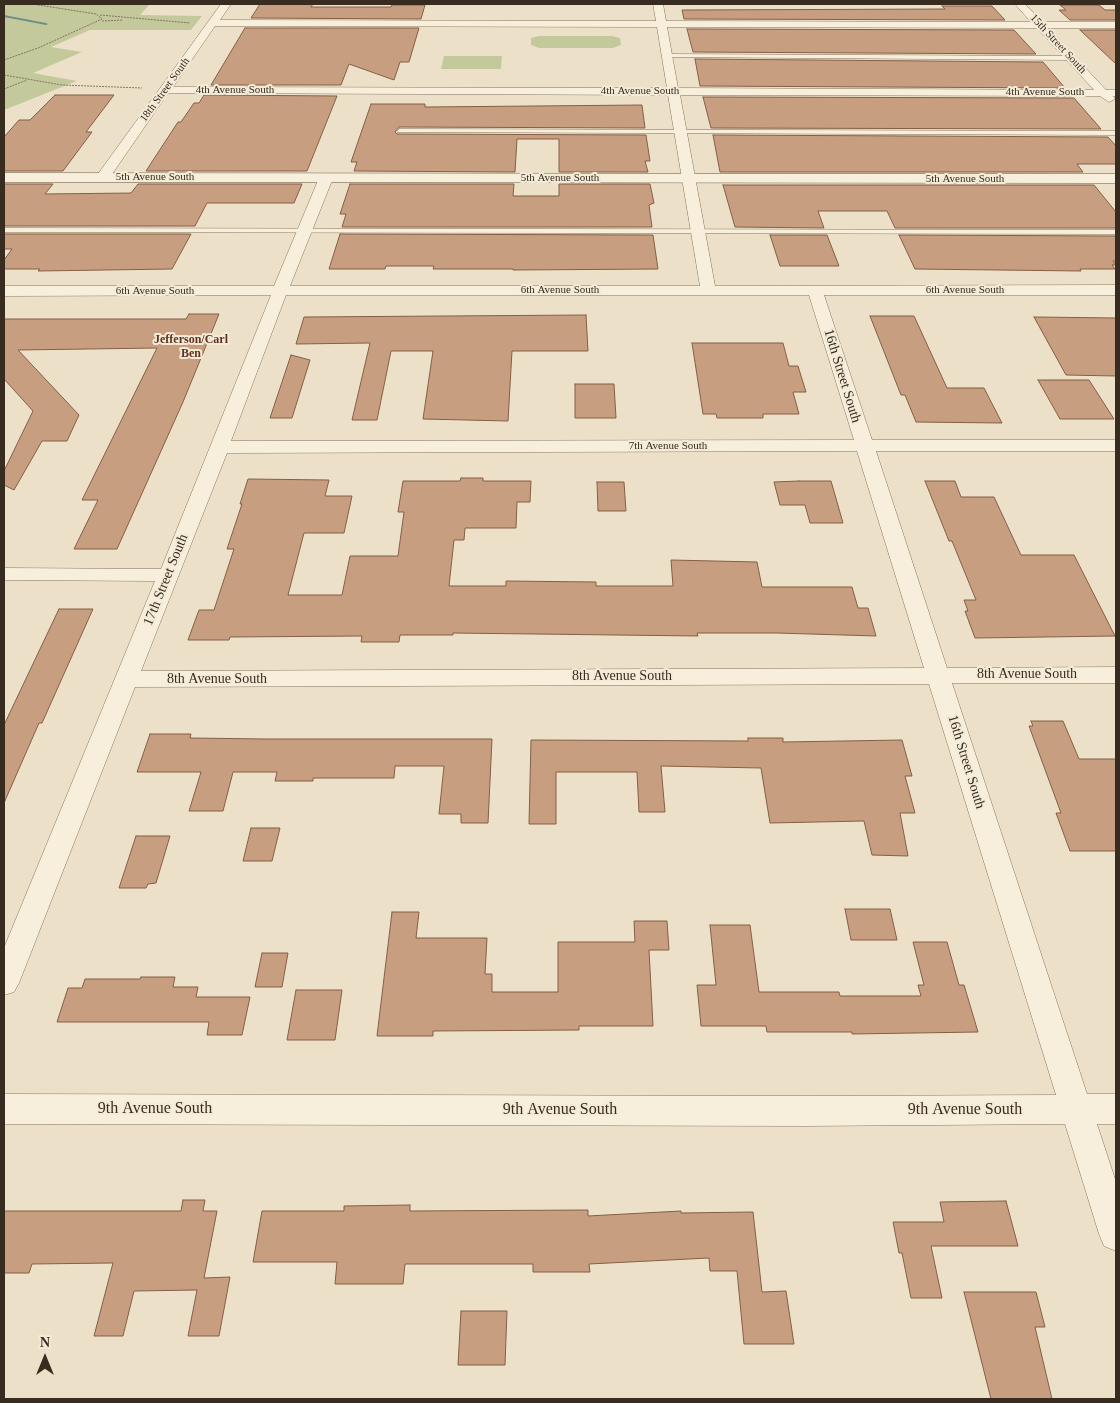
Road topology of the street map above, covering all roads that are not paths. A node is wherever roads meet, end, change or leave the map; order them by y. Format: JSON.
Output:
{"nodes":[{"id":1,"x":226,"y":4,"type":"edge"},
{"id":2,"x":658,"y":4,"type":"edge"},
{"id":3,"x":1020,"y":4,"type":"edge"},
{"id":4,"x":212,"y":23,"type":"junction"},
{"id":5,"x":661,"y":24,"type":"junction"},
{"id":6,"x":1039,"y":24,"type":"junction"},
{"id":7,"x":1116,"y":25,"type":"edge"},
{"id":8,"x":666,"y":56,"type":"junction"},
{"id":9,"x":1070,"y":58,"type":"junction"},
{"id":10,"x":164,"y":90,"type":"junction"},
{"id":11,"x":672,"y":91,"type":"junction"},
{"id":12,"x":1103,"y":92,"type":"junction"},
{"id":13,"x":1116,"y":92,"type":"edge"},
{"id":14,"x":1116,"y":106,"type":"edge"},
{"id":15,"x":398,"y":132,"type":"dead end"},
{"id":16,"x":679,"y":132,"type":"junction"},
{"id":17,"x":1116,"y":133,"type":"edge"},
{"id":18,"x":4,"y":177,"type":"edge"},
{"id":19,"x":103,"y":177,"type":"junction"},
{"id":20,"x":326,"y":178,"type":"junction"},
{"id":21,"x":688,"y":178,"type":"junction"},
{"id":22,"x":1116,"y":180,"type":"edge"},
{"id":23,"x":4,"y":230,"type":"edge"},
{"id":24,"x":306,"y":230,"type":"junction"},
{"id":25,"x":698,"y":230,"type":"junction"},
{"id":26,"x":1116,"y":232,"type":"edge"},
{"id":27,"x":708,"y":289,"type":"junction"},
{"id":28,"x":815,"y":290,"type":"junction"},
{"id":29,"x":1116,"y":290,"type":"edge"},
{"id":30,"x":4,"y":291,"type":"edge"},
{"id":31,"x":280,"y":291,"type":"junction"},
{"id":32,"x":864,"y":446,"type":"junction"},
{"id":33,"x":1116,"y":446,"type":"edge"},
{"id":34,"x":220,"y":447,"type":"junction"},
{"id":35,"x":4,"y":574,"type":"edge"},
{"id":36,"x":167,"y":575,"type":"junction"},
{"id":37,"x":939,"y":674,"type":"junction"},
{"id":38,"x":1116,"y":675,"type":"edge"},
{"id":39,"x":127,"y":679,"type":"junction"},
{"id":40,"x":4,"y":983,"type":"edge"},
{"id":41,"x":4,"y":1109,"type":"edge"},
{"id":42,"x":1075,"y":1109,"type":"junction"},
{"id":43,"x":1116,"y":1109,"type":"edge"},
{"id":44,"x":1116,"y":1234,"type":"edge"}],
"edges":[{"from":1,"to":4,"type":"street","name":"18th Street South"},
{"from":2,"to":5,"type":"street"},
{"from":3,"to":6,"type":"street","name":"15th Street South"},
{"from":4,"to":5,"type":"street"},
{"from":4,"to":10,"type":"street","name":"18th Street South"},
{"from":5,"to":6,"type":"street"},
{"from":5,"to":8,"type":"street"},
{"from":6,"to":7,"type":"street"},
{"from":6,"to":9,"type":"street","name":"15th Street South"},
{"from":8,"to":9,"type":"lane"},
{"from":8,"to":11,"type":"street"},
{"from":9,"to":12,"type":"street","name":"15th Street South"},
{"from":10,"to":11,"type":"street","name":"4th Avenue South"},
{"from":10,"to":19,"type":"street","name":"18th Street South"},
{"from":11,"to":12,"type":"street","name":"4th Avenue South"},
{"from":11,"to":16,"type":"street"},
{"from":12,"to":13,"type":"street","name":"4th Avenue South"},
{"from":12,"to":14,"type":"street","name":"15th Street South"},
{"from":15,"to":16,"type":"lane"},
{"from":16,"to":17,"type":"lane"},
{"from":16,"to":21,"type":"street"},
{"from":18,"to":19,"type":"street","name":"5th Avenue South"},
{"from":19,"to":20,"type":"street","name":"5th Avenue South"},
{"from":20,"to":21,"type":"street","name":"5th Avenue South"},
{"from":20,"to":24,"type":"street","name":"17th Street South"},
{"from":21,"to":22,"type":"street","name":"5th Avenue South"},
{"from":21,"to":25,"type":"street"},
{"from":23,"to":24,"type":"lane"},
{"from":24,"to":25,"type":"lane"},
{"from":24,"to":31,"type":"street","name":"17th Street South"},
{"from":25,"to":26,"type":"lane"},
{"from":25,"to":27,"type":"street"},
{"from":27,"to":28,"type":"street","name":"6th Avenue South"},
{"from":27,"to":31,"type":"street","name":"6th Avenue South"},
{"from":28,"to":29,"type":"street","name":"6th Avenue South"},
{"from":28,"to":32,"type":"street","name":"16th Street South"},
{"from":30,"to":31,"type":"street","name":"6th Avenue South"},
{"from":31,"to":34,"type":"street","name":"17th Street South"},
{"from":32,"to":33,"type":"street","name":"7th Avenue South"},
{"from":32,"to":34,"type":"street","name":"7th Avenue South"},
{"from":32,"to":37,"type":"street","name":"16th Street South"},
{"from":34,"to":36,"type":"street","name":"17th Street South"},
{"from":35,"to":36,"type":"street"},
{"from":36,"to":39,"type":"street","name":"17th Street South"},
{"from":37,"to":38,"type":"street","name":"8th Avenue South"},
{"from":37,"to":39,"type":"street","name":"8th Avenue South"},
{"from":37,"to":42,"type":"street","name":"16th Street South"},
{"from":39,"to":40,"type":"street","name":"17th Street South"},
{"from":41,"to":42,"type":"street","name":"9th Avenue South"},
{"from":42,"to":43,"type":"street","name":"9th Avenue South"},
{"from":42,"to":44,"type":"street","name":"16th Street South"}]}
